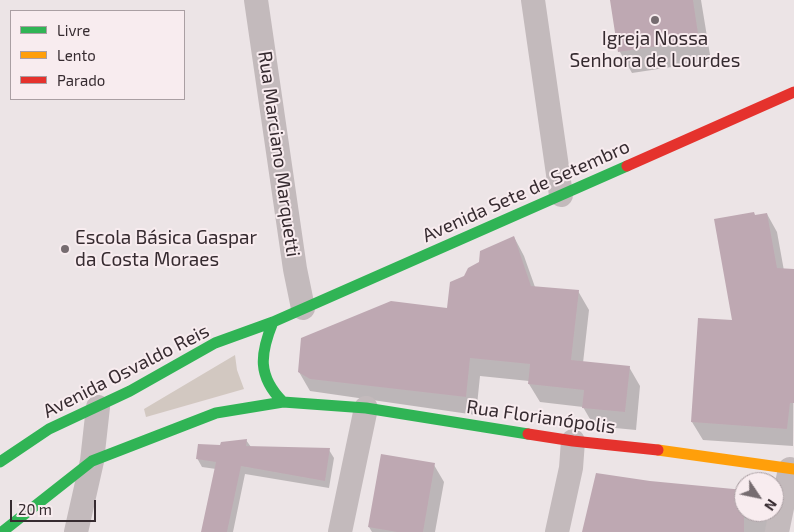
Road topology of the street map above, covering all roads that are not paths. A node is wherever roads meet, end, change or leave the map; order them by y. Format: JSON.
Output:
{"nodes":[{"id":1,"x":256,"y":0,"type":"edge"},
{"id":2,"x":533,"y":0,"type":"edge"},
{"id":3,"x":794,"y":92,"type":"edge"},
{"id":4,"x":561,"y":195,"type":"junction"},
{"id":5,"x":303,"y":308,"type":"junction"},
{"id":6,"x":273,"y":322,"type":"junction"},
{"id":7,"x":282,"y":402,"type":"junction"},
{"id":8,"x":98,"y":407,"type":"junction"},
{"id":9,"x":366,"y":408,"type":"junction"},
{"id":10,"x":573,"y":441,"type":"junction"},
{"id":11,"x":92,"y":461,"type":"junction"},
{"id":12,"x":0,"y":462,"type":"edge"},
{"id":13,"x":792,"y":469,"type":"edge"},
{"id":14,"x":2,"y":532,"type":"edge"},
{"id":15,"x":76,"y":532,"type":"edge"},
{"id":16,"x":340,"y":532,"type":"edge"},
{"id":17,"x":557,"y":532,"type":"edge"},
{"id":18,"x":777,"y":532,"type":"edge"}],
"edges":[{"from":1,"to":5,"type":"street","name":"Rua Marciano Marquetti"},
{"from":2,"to":4,"type":"street"},
{"from":3,"to":4,"type":"main road","name":"Avenida Sete de Setembro"},
{"from":4,"to":5,"type":"main road","name":"Avenida Sete de Setembro"},
{"from":5,"to":6,"type":"main road","name":"Avenida Sete de Setembro"},
{"from":6,"to":7,"type":"main road"},
{"from":6,"to":8,"type":"main road","name":"Avenida Osvaldo Reis"},
{"from":7,"to":9,"type":"main road","name":"Rua Florianópolis"},
{"from":7,"to":11,"type":"main road"},
{"from":8,"to":11,"type":"street"},
{"from":8,"to":12,"type":"main road","name":"Avenida Osvaldo Reis"},
{"from":9,"to":10,"type":"main road","name":"Rua Florianópolis"},
{"from":9,"to":16,"type":"street"},
{"from":10,"to":13,"type":"main road","name":"Rua Florianópolis"},
{"from":10,"to":17,"type":"street"},
{"from":11,"to":14,"type":"main road"},
{"from":11,"to":15,"type":"street"},
{"from":13,"to":18,"type":"street"}]}
